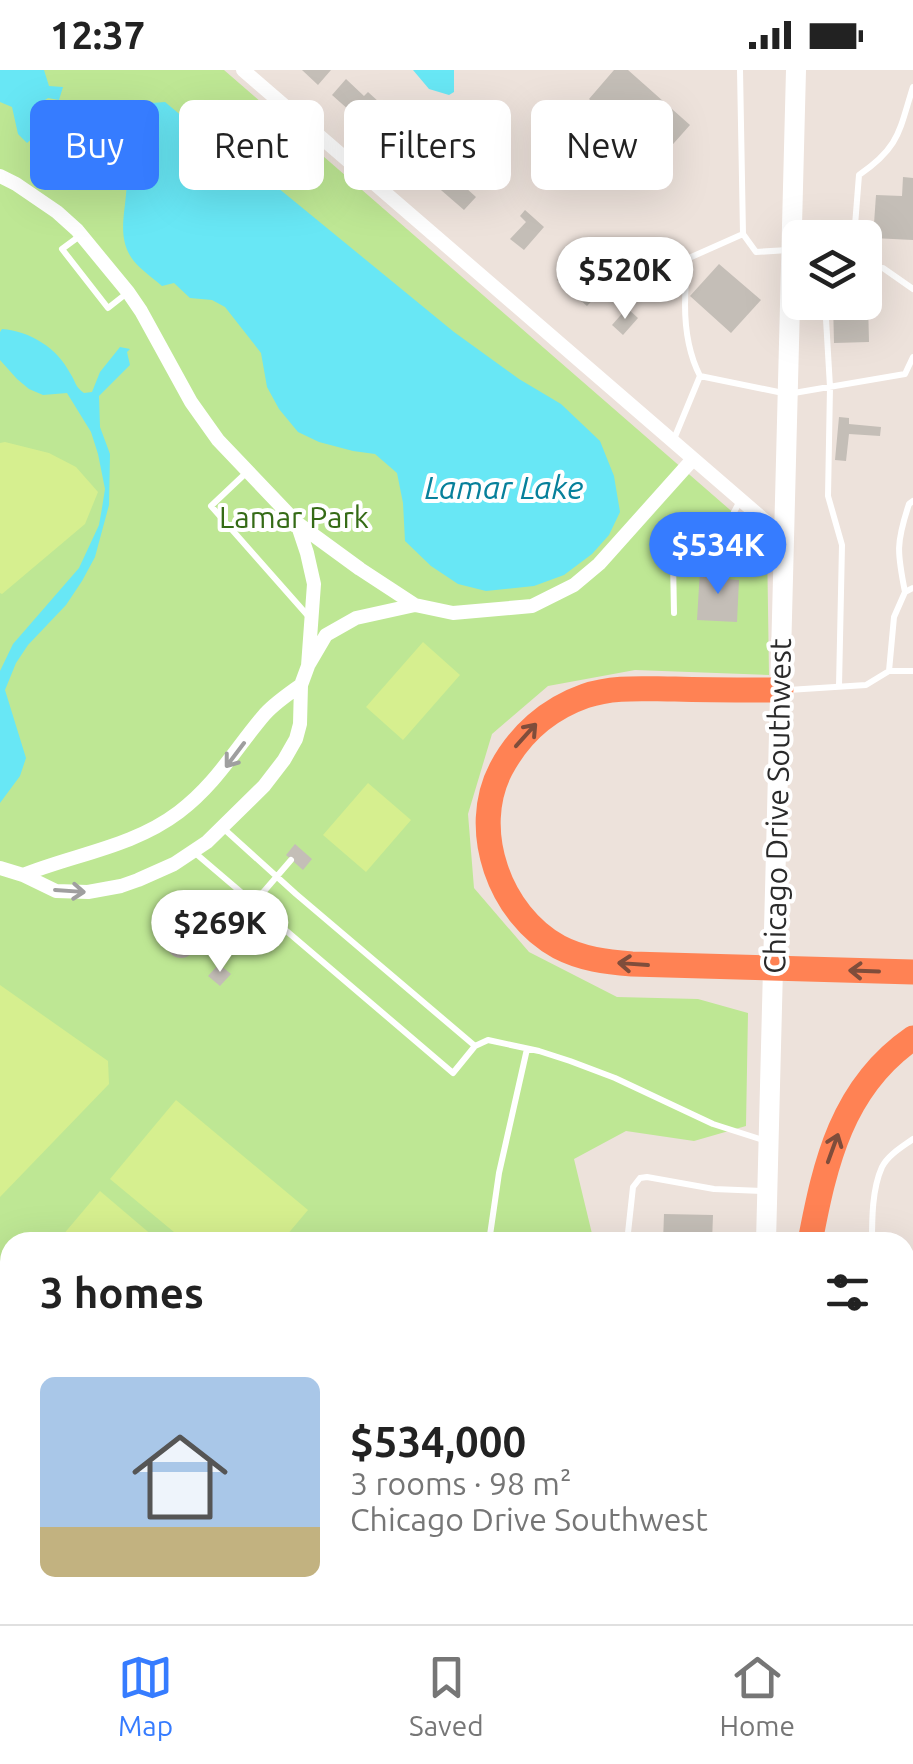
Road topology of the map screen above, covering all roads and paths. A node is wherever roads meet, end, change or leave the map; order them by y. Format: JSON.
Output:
{"nodes":[{"id":1,"x":243,"y":70,"type":"edge"},
{"id":2,"x":740,"y":70,"type":"edge"},
{"id":3,"x":796,"y":70,"type":"edge"},
{"id":4,"x":913,"y":87,"type":"edge"},
{"id":5,"x":0,"y":176,"type":"edge"},
{"id":6,"x":792,"y":220,"type":"edge"},
{"id":7,"x":856,"y":220,"type":"edge"},
{"id":8,"x":742,"y":234,"type":"junction"},
{"id":9,"x":81,"y":235,"type":"junction"},
{"id":10,"x":782,"y":251,"type":"edge"},
{"id":11,"x":882,"y":268,"type":"edge"},
{"id":12,"x":913,"y":290,"type":"edge"},
{"id":13,"x":128,"y":292,"type":"junction"},
{"id":14,"x":790,"y":320,"type":"edge"},
{"id":15,"x":826,"y":320,"type":"edge"},
{"id":16,"x":913,"y":356,"type":"edge"},
{"id":17,"x":700,"y":376,"type":"junction"},
{"id":18,"x":830,"y":387,"type":"junction"},
{"id":19,"x":788,"y":394,"type":"junction"},
{"id":20,"x":673,"y":441,"type":"junction"},
{"id":21,"x":694,"y":459,"type":"junction"},
{"id":22,"x":248,"y":471,"type":"junction"},
{"id":23,"x":741,"y":500,"type":"junction"},
{"id":24,"x":913,"y":501,"type":"edge"},
{"id":25,"x":297,"y":523,"type":"junction"},
{"id":26,"x":784,"y":538,"type":"junction"},
{"id":27,"x":909,"y":590,"type":"edge"},
{"id":28,"x":415,"y":605,"type":"junction"},
{"id":29,"x":674,"y":613,"type":"dead end"},
{"id":30,"x":310,"y":618,"type":"junction"},
{"id":31,"x":308,"y":666,"type":"junction"},
{"id":32,"x":889,"y":670,"type":"junction"},
{"id":33,"x":913,"y":671,"type":"edge"},
{"id":34,"x":300,"y":685,"type":"junction"},
{"id":35,"x":838,"y":686,"type":"junction"},
{"id":36,"x":781,"y":690,"type":"junction"},
{"id":37,"x":223,"y":828,"type":"junction"},
{"id":38,"x":193,"y":852,"type":"junction"},
{"id":39,"x":291,"y":860,"type":"dead end"},
{"id":40,"x":0,"y":868,"type":"edge"},
{"id":41,"x":23,"y":874,"type":"junction"},
{"id":42,"x":276,"y":876,"type":"junction"},
{"id":43,"x":253,"y":904,"type":"junction"},
{"id":44,"x":913,"y":972,"type":"edge"},
{"id":45,"x":913,"y":1038,"type":"edge"},
{"id":46,"x":475,"y":1046,"type":"junction"},
{"id":47,"x":528,"y":1049,"type":"junction"},
{"id":48,"x":913,"y":1139,"type":"edge"},
{"id":49,"x":769,"y":1142,"type":"junction"},
{"id":50,"x":768,"y":1191,"type":"junction"},
{"id":51,"x":491,"y":1232,"type":"edge"},
{"id":52,"x":627,"y":1232,"type":"edge"},
{"id":53,"x":766,"y":1232,"type":"edge"},
{"id":54,"x":812,"y":1232,"type":"edge"},
{"id":55,"x":872,"y":1232,"type":"edge"}],
"edges":[{"from":1,"to":20,"type":"street"},
{"from":2,"to":8,"type":"lane"},
{"from":3,"to":6,"type":"main road","name":"Chicago Drive Southwest"},
{"from":4,"to":7,"type":"lane"},
{"from":5,"to":9,"type":"street"},
{"from":8,"to":10,"type":"lane"},
{"from":8,"to":17,"type":"lane"},
{"from":9,"to":13,"type":"street"},
{"from":9,"to":13,"type":"lane"},
{"from":11,"to":12,"type":"lane"},
{"from":13,"to":22,"type":"street"},
{"from":14,"to":19,"type":"main road","name":"Chicago Drive Southwest"},
{"from":15,"to":18,"type":"lane"},
{"from":16,"to":18,"type":"lane"},
{"from":17,"to":19,"type":"lane"},
{"from":17,"to":20,"type":"lane"},
{"from":18,"to":19,"type":"lane"},
{"from":18,"to":35,"type":"lane"},
{"from":19,"to":26,"type":"main road","name":"Chicago Drive Southwest"},
{"from":20,"to":21,"type":"street"},
{"from":21,"to":23,"type":"street"},
{"from":21,"to":28,"type":"street"},
{"from":22,"to":25,"type":"street"},
{"from":22,"to":30,"type":"lane"},
{"from":23,"to":26,"type":"street"},
{"from":23,"to":29,"type":"lane"},
{"from":24,"to":27,"type":"lane"},
{"from":25,"to":28,"type":"street"},
{"from":25,"to":30,"type":"street"},
{"from":26,"to":36,"type":"main road","name":"Chicago Drive Southwest"},
{"from":27,"to":32,"type":"lane"},
{"from":28,"to":31,"type":"street"},
{"from":30,"to":31,"type":"street"},
{"from":31,"to":34,"type":"street"},
{"from":32,"to":33,"type":"lane"},
{"from":32,"to":35,"type":"lane"},
{"from":34,"to":37,"type":"street"},
{"from":34,"to":41,"type":"street","one_way":true},
{"from":35,"to":36,"type":"lane"},
{"from":44,"to":36,"type":"highway","one_way":true},
{"from":36,"to":49,"type":"main road","name":"Chicago Drive Southwest"},
{"from":37,"to":38,"type":"street"},
{"from":37,"to":42,"type":"lane"},
{"from":41,"to":38,"type":"street","one_way":true},
{"from":38,"to":43,"type":"lane"},
{"from":39,"to":42,"type":"lane"},
{"from":40,"to":41,"type":"street"},
{"from":42,"to":43,"type":"lane"},
{"from":42,"to":46,"type":"lane"},
{"from":43,"to":46,"type":"lane"},
{"from":54,"to":45,"type":"highway","one_way":true},
{"from":46,"to":47,"type":"lane"},
{"from":47,"to":49,"type":"lane"},
{"from":47,"to":51,"type":"lane"},
{"from":48,"to":55,"type":"lane"},
{"from":49,"to":50,"type":"main road","name":"Chicago Drive Southwest"},
{"from":50,"to":52,"type":"lane"},
{"from":50,"to":53,"type":"main road","name":"Chicago Drive Southwest"}]}
